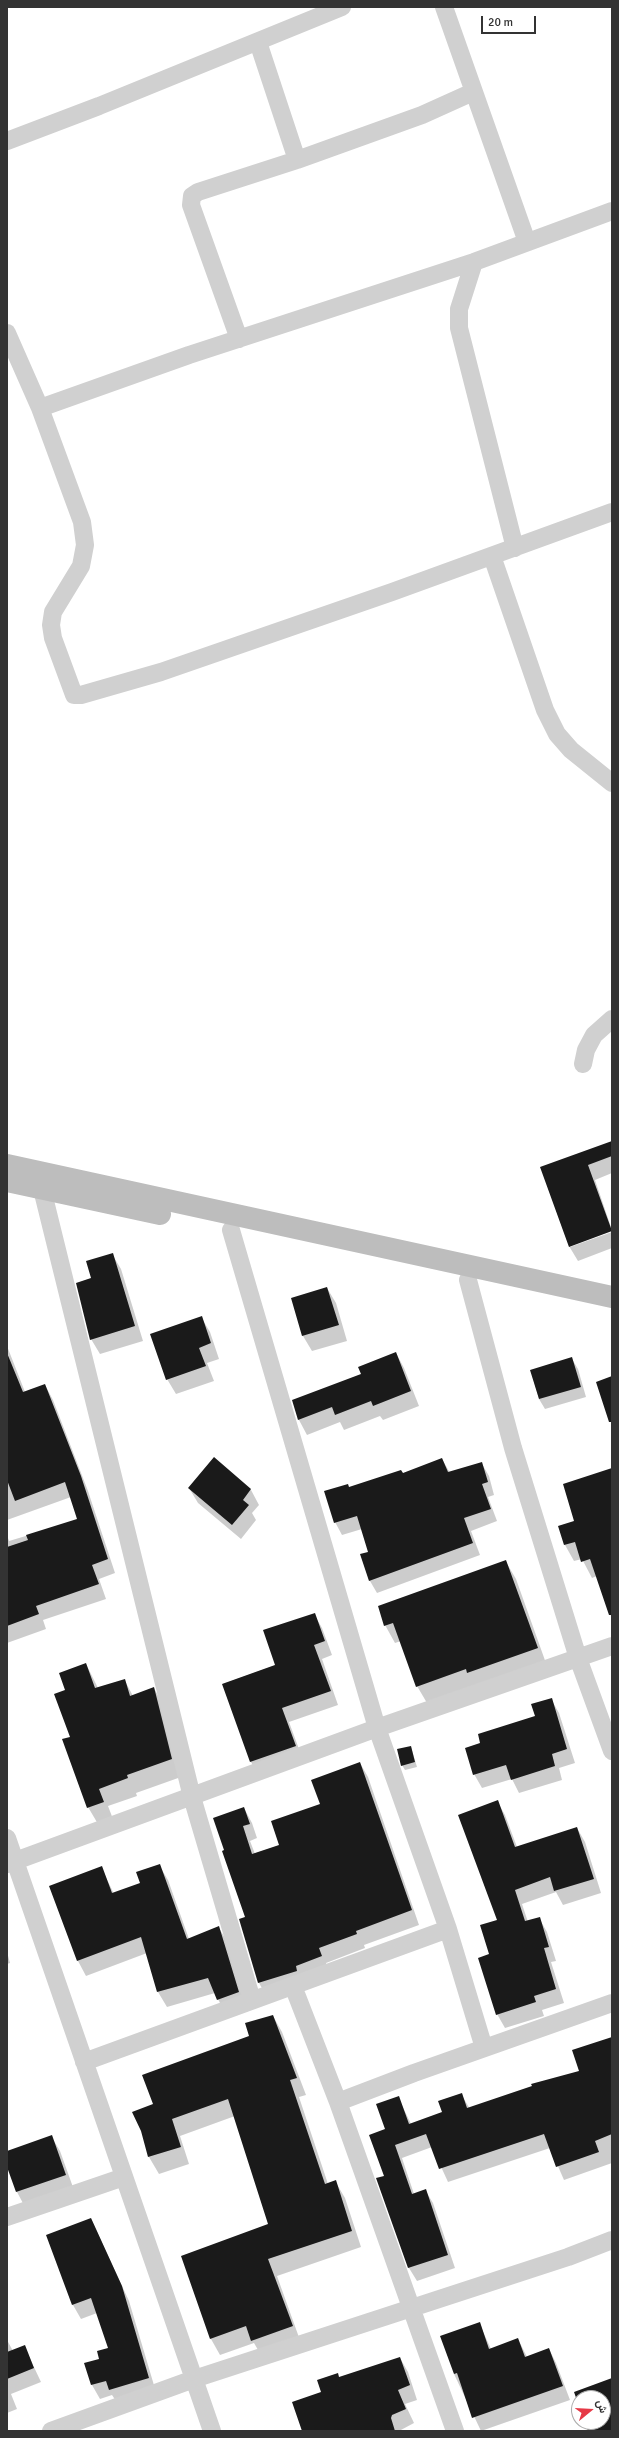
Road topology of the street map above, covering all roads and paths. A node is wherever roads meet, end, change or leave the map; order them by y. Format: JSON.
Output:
{"nodes":[{"id":1,"x":342,"y":7,"type":"edge"},
{"id":2,"x":444,"y":7,"type":"edge"},
{"id":3,"x":258,"y":42,"type":"junction"},
{"id":4,"x":472,"y":92,"type":"junction"},
{"id":5,"x":7,"y":141,"type":"edge"},
{"id":6,"x":297,"y":160,"type":"junction"},
{"id":7,"x":612,"y":211,"type":"edge"},
{"id":8,"x":527,"y":242,"type":"junction"},
{"id":9,"x":474,"y":262,"type":"junction"},
{"id":10,"x":7,"y":333,"type":"edge"},
{"id":11,"x":239,"y":339,"type":"junction"},
{"id":12,"x":40,"y":408,"type":"junction"},
{"id":13,"x":612,"y":512,"type":"edge"},
{"id":14,"x":515,"y":548,"type":"junction"},
{"id":15,"x":492,"y":556,"type":"junction"},
{"id":16,"x":612,"y":783,"type":"edge"},
{"id":17,"x":612,"y":1019,"type":"edge"},
{"id":18,"x":583,"y":1064,"type":"dead end"},
{"id":19,"x":7,"y":1165,"type":"edge"},
{"id":20,"x":7,"y":1181,"type":"edge"},
{"id":21,"x":42,"y":1189,"type":"junction"},
{"id":22,"x":230,"y":1230,"type":"junction"},
{"id":23,"x":468,"y":1280,"type":"junction"},
{"id":24,"x":612,"y":1297,"type":"edge"},
{"id":25,"x":612,"y":1311,"type":"edge"},
{"id":26,"x":612,"y":1646,"type":"edge"},
{"id":27,"x":578,"y":1658,"type":"junction"},
{"id":28,"x":377,"y":1728,"type":"junction"},
{"id":29,"x":612,"y":1751,"type":"edge"},
{"id":30,"x":192,"y":1797,"type":"junction"},
{"id":31,"x":7,"y":1838,"type":"edge"},
{"id":32,"x":11,"y":1862,"type":"edge"},
{"id":33,"x":448,"y":1930,"type":"junction"},
{"id":34,"x":293,"y":1986,"type":"junction"},
{"id":35,"x":252,"y":2000,"type":"junction"},
{"id":36,"x":612,"y":2004,"type":"edge"},
{"id":37,"x":484,"y":2048,"type":"junction"},
{"id":38,"x":84,"y":2062,"type":"junction"},
{"id":39,"x":338,"y":2102,"type":"junction"},
{"id":40,"x":124,"y":2177,"type":"junction"},
{"id":41,"x":7,"y":2217,"type":"edge"},
{"id":42,"x":612,"y":2240,"type":"edge"},
{"id":43,"x":412,"y":2308,"type":"junction"},
{"id":44,"x":194,"y":2379,"type":"junction"},
{"id":45,"x":51,"y":2431,"type":"edge"},
{"id":46,"x":212,"y":2431,"type":"edge"},
{"id":47,"x":455,"y":2431,"type":"edge"}],
"edges":[{"from":1,"to":3,"type":"street"},
{"from":2,"to":4,"type":"street"},
{"from":3,"to":5,"type":"street"},
{"from":3,"to":6,"type":"street"},
{"from":4,"to":6,"type":"street"},
{"from":4,"to":8,"type":"street"},
{"from":6,"to":11,"type":"street"},
{"from":7,"to":8,"type":"street"},
{"from":8,"to":9,"type":"street"},
{"from":9,"to":11,"type":"street"},
{"from":9,"to":14,"type":"street"},
{"from":10,"to":12,"type":"street"},
{"from":11,"to":12,"type":"street"},
{"from":12,"to":15,"type":"street"},
{"from":13,"to":14,"type":"street"},
{"from":14,"to":15,"type":"street"},
{"from":15,"to":16,"type":"street"},
{"from":17,"to":18,"type":"street"},
{"from":19,"to":24,"type":"street"},
{"from":20,"to":21,"type":"street"},
{"from":21,"to":22,"type":"street"},
{"from":21,"to":30,"type":"street"},
{"from":22,"to":23,"type":"street"},
{"from":22,"to":28,"type":"street"},
{"from":23,"to":25,"type":"street"},
{"from":23,"to":27,"type":"street"},
{"from":26,"to":27,"type":"street"},
{"from":27,"to":28,"type":"street"},
{"from":27,"to":29,"type":"street"},
{"from":28,"to":30,"type":"street"},
{"from":28,"to":33,"type":"street"},
{"from":30,"to":32,"type":"street"},
{"from":30,"to":35,"type":"street"},
{"from":31,"to":32,"type":"street"},
{"from":32,"to":38,"type":"street"},
{"from":33,"to":34,"type":"street"},
{"from":33,"to":37,"type":"street"},
{"from":34,"to":35,"type":"street"},
{"from":34,"to":39,"type":"street"},
{"from":35,"to":38,"type":"street"},
{"from":36,"to":37,"type":"street"},
{"from":37,"to":39,"type":"street"},
{"from":38,"to":40,"type":"street"},
{"from":39,"to":43,"type":"street"},
{"from":40,"to":41,"type":"street"},
{"from":40,"to":44,"type":"street"},
{"from":42,"to":43,"type":"street"},
{"from":43,"to":44,"type":"street"},
{"from":43,"to":47,"type":"street"},
{"from":44,"to":45,"type":"street"},
{"from":44,"to":46,"type":"street"}]}
